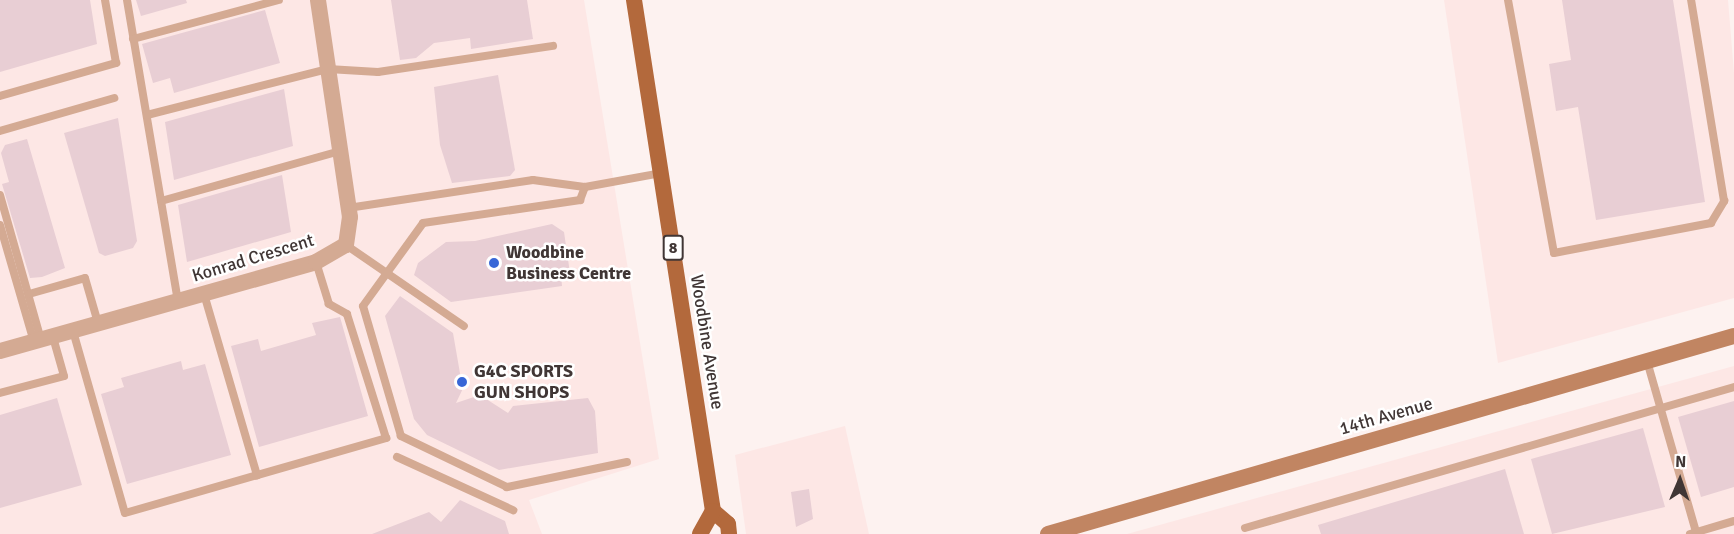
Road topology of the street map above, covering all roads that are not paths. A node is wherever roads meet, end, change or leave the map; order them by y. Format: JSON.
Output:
{"nodes":[{"id":1,"x":105,"y":0,"type":"edge"},
{"id":2,"x":127,"y":0,"type":"edge"},
{"id":3,"x":279,"y":0,"type":"edge"},
{"id":4,"x":318,"y":0,"type":"edge"},
{"id":5,"x":634,"y":0,"type":"edge"},
{"id":6,"x":1508,"y":0,"type":"edge"},
{"id":7,"x":1691,"y":0,"type":"edge"},
{"id":8,"x":133,"y":39,"type":"junction"},
{"id":9,"x":553,"y":46,"type":"dead end"},
{"id":10,"x":328,"y":69,"type":"junction"},
{"id":11,"x":0,"y":96,"type":"edge"},
{"id":12,"x":114,"y":98,"type":"dead end"},
{"id":13,"x":147,"y":115,"type":"junction"},
{"id":14,"x":0,"y":130,"type":"edge"},
{"id":15,"x":340,"y":151,"type":"junction"},
{"id":16,"x":662,"y":173,"type":"junction"},
{"id":17,"x":585,"y":187,"type":"junction"},
{"id":18,"x":0,"y":195,"type":"edge"},
{"id":19,"x":161,"y":201,"type":"junction"},
{"id":20,"x":348,"y":208,"type":"junction"},
{"id":21,"x":0,"y":225,"type":"edge"},
{"id":22,"x":346,"y":245,"type":"junction"},
{"id":23,"x":316,"y":262,"type":"junction"},
{"id":24,"x":387,"y":273,"type":"junction"},
{"id":25,"x":29,"y":294,"type":"junction"},
{"id":26,"x":204,"y":294,"type":"junction"},
{"id":27,"x":178,"y":301,"type":"junction"},
{"id":28,"x":98,"y":323,"type":"junction"},
{"id":29,"x":464,"y":326,"type":"dead end"},
{"id":30,"x":73,"y":331,"type":"junction"},
{"id":31,"x":1734,"y":336,"type":"edge"},
{"id":32,"x":42,"y":339,"type":"junction"},
{"id":33,"x":0,"y":351,"type":"edge"},
{"id":34,"x":1647,"y":361,"type":"junction"},
{"id":35,"x":1734,"y":387,"type":"edge"},
{"id":36,"x":0,"y":393,"type":"edge"},
{"id":37,"x":1660,"y":408,"type":"junction"},
{"id":38,"x":397,"y":457,"type":"dead end"},
{"id":39,"x":627,"y":462,"type":"dead end"},
{"id":40,"x":257,"y":475,"type":"junction"},
{"id":41,"x":513,"y":510,"type":"dead end"},
{"id":42,"x":713,"y":512,"type":"junction"},
{"id":43,"x":1734,"y":521,"type":"edge"},
{"id":44,"x":1245,"y":528,"type":"dead end"},
{"id":45,"x":1693,"y":533,"type":"edge"},
{"id":46,"x":700,"y":534,"type":"edge"},
{"id":47,"x":729,"y":534,"type":"edge"},
{"id":48,"x":1048,"y":534,"type":"edge"}],
"edges":[{"from":1,"to":11,"type":"lane"},
{"from":2,"to":8,"type":"lane"},
{"from":3,"to":8,"type":"lane"},
{"from":4,"to":10,"type":"street"},
{"from":5,"to":16,"type":"main road","name":"Woodbine Avenue","number":"8"},
{"from":6,"to":7,"type":"lane"},
{"from":8,"to":13,"type":"lane"},
{"from":9,"to":10,"type":"lane"},
{"from":10,"to":13,"type":"lane"},
{"from":10,"to":15,"type":"street"},
{"from":12,"to":14,"type":"lane"},
{"from":13,"to":19,"type":"lane"},
{"from":15,"to":19,"type":"lane"},
{"from":15,"to":20,"type":"street"},
{"from":16,"to":17,"type":"lane"},
{"from":16,"to":42,"type":"main road","name":"Woodbine Avenue","number":"8"},
{"from":17,"to":20,"type":"lane"},
{"from":17,"to":24,"type":"lane"},
{"from":18,"to":25,"type":"lane"},
{"from":19,"to":27,"type":"lane"},
{"from":20,"to":22,"type":"street"},
{"from":21,"to":32,"type":"lane"},
{"from":22,"to":23,"type":"street","name":"Konrad Crescent"},
{"from":22,"to":24,"type":"lane"},
{"from":23,"to":26,"type":"street","name":"Konrad Crescent"},
{"from":23,"to":40,"type":"lane"},
{"from":24,"to":29,"type":"lane"},
{"from":24,"to":39,"type":"lane"},
{"from":25,"to":28,"type":"lane"},
{"from":25,"to":32,"type":"lane"},
{"from":26,"to":27,"type":"street","name":"Konrad Crescent"},
{"from":26,"to":40,"type":"lane"},
{"from":27,"to":28,"type":"street","name":"Konrad Crescent"},
{"from":28,"to":30,"type":"street","name":"Konrad Crescent"},
{"from":30,"to":32,"type":"street","name":"Konrad Crescent"},
{"from":30,"to":40,"type":"lane"},
{"from":31,"to":34,"type":"main road","name":"14th Avenue"},
{"from":32,"to":33,"type":"street","name":"Konrad Crescent"},
{"from":32,"to":36,"type":"lane"},
{"from":34,"to":37,"type":"lane"},
{"from":34,"to":48,"type":"main road","name":"14th Avenue"},
{"from":35,"to":37,"type":"lane"},
{"from":37,"to":44,"type":"lane"},
{"from":37,"to":45,"type":"lane"},
{"from":38,"to":41,"type":"lane"},
{"from":42,"to":46,"type":"main road"},
{"from":42,"to":47,"type":"main road","name":"Woodbine Avenue","number":"8"},
{"from":43,"to":45,"type":"lane"}]}
